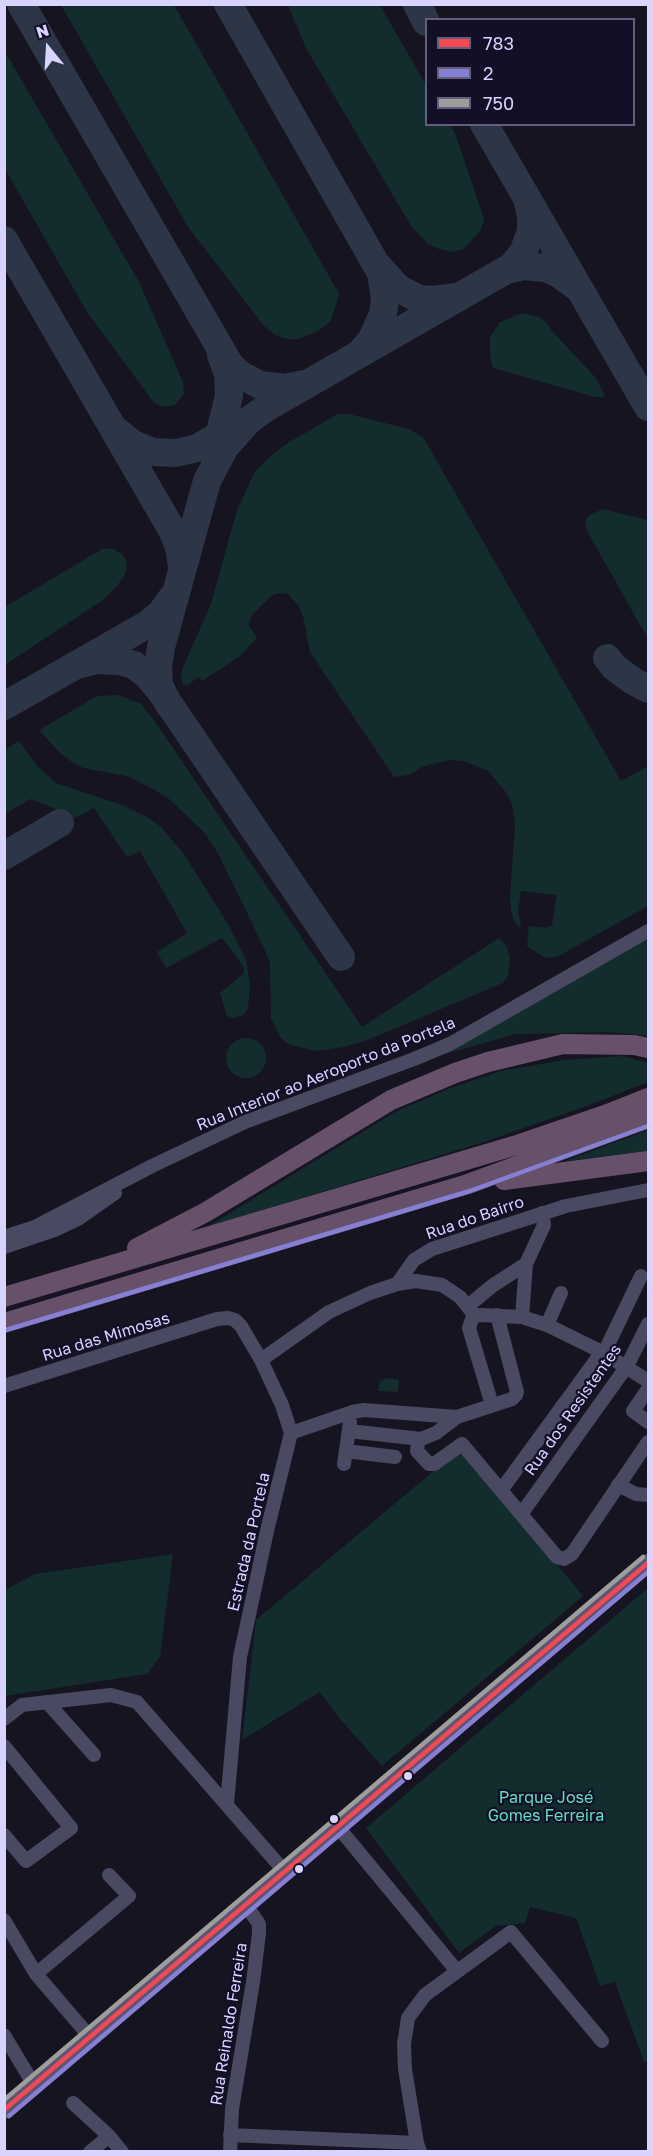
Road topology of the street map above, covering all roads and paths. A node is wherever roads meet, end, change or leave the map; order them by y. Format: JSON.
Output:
{"nodes":[{"id":1,"x":648,"y":931,"type":"edge"},
{"id":2,"x":648,"y":1047,"type":"edge"},
{"id":3,"x":648,"y":1098,"type":"edge"},
{"id":4,"x":648,"y":1118,"type":"edge"},
{"id":5,"x":171,"y":1158,"type":"junction"},
{"id":6,"x":648,"y":1161,"type":"edge"},
{"id":7,"x":468,"y":1184,"type":"junction"},
{"id":8,"x":648,"y":1190,"type":"edge"},
{"id":9,"x":542,"y":1213,"type":"junction"},
{"id":10,"x":4,"y":1238,"type":"edge"},
{"id":11,"x":4,"y":1247,"type":"edge"},
{"id":12,"x":526,"y":1264,"type":"junction"},
{"id":13,"x":96,"y":1269,"type":"junction"},
{"id":14,"x":641,"y":1276,"type":"dead end"},
{"id":15,"x":397,"y":1284,"type":"junction"},
{"id":16,"x":561,"y":1293,"type":"dead end"},
{"id":17,"x":4,"y":1297,"type":"edge"},
{"id":18,"x":471,"y":1311,"type":"junction"},
{"id":19,"x":497,"y":1315,"type":"junction"},
{"id":20,"x":522,"y":1317,"type":"junction"},
{"id":21,"x":217,"y":1319,"type":"joint"},
{"id":22,"x":4,"y":1323,"type":"edge"},
{"id":23,"x":648,"y":1324,"type":"edge"},
{"id":24,"x":547,"y":1325,"type":"junction"},
{"id":25,"x":603,"y":1353,"type":"junction"},
{"id":26,"x":261,"y":1360,"type":"junction"},
{"id":27,"x":627,"y":1366,"type":"junction"},
{"id":28,"x":648,"y":1381,"type":"edge"},
{"id":29,"x":4,"y":1386,"type":"edge"},
{"id":30,"x":648,"y":1389,"type":"edge"},
{"id":31,"x":492,"y":1405,"type":"junction"},
{"id":32,"x":352,"y":1412,"type":"junction"},
{"id":33,"x":457,"y":1417,"type":"junction"},
{"id":34,"x":648,"y":1422,"type":"edge"},
{"id":35,"x":349,"y":1431,"type":"junction"},
{"id":36,"x":291,"y":1433,"type":"junction"},
{"id":37,"x":421,"y":1439,"type":"junction"},
{"id":38,"x":648,"y":1442,"type":"edge"},
{"id":39,"x":395,"y":1457,"type":"dead end"},
{"id":40,"x":618,"y":1485,"type":"junction"},
{"id":41,"x":502,"y":1489,"type":"junction"},
{"id":42,"x":648,"y":1495,"type":"edge"},
{"id":43,"x":522,"y":1513,"type":"junction"},
{"id":44,"x":648,"y":1563,"type":"edge"},
{"id":45,"x":47,"y":1702,"type":"junction"},
{"id":46,"x":4,"y":1719,"type":"edge"},
{"id":47,"x":4,"y":1746,"type":"edge"},
{"id":48,"x":94,"y":1755,"type":"dead end"},
{"id":49,"x":227,"y":1804,"type":"junction"},
{"id":50,"x":338,"y":1827,"type":"junction"},
{"id":51,"x":4,"y":1835,"type":"edge"},
{"id":52,"x":285,"y":1872,"type":"junction"},
{"id":53,"x":109,"y":1875,"type":"dead end"},
{"id":54,"x":246,"y":1905,"type":"junction"},
{"id":55,"x":4,"y":1920,"type":"edge"},
{"id":56,"x":457,"y":1971,"type":"junction"},
{"id":57,"x":36,"y":1974,"type":"junction"},
{"id":58,"x":4,"y":2036,"type":"edge"},
{"id":59,"x":90,"y":2037,"type":"junction"},
{"id":60,"x":602,"y":2041,"type":"dead end"},
{"id":61,"x":34,"y":2085,"type":"junction"},
{"id":62,"x":73,"y":2103,"type":"dead end"},
{"id":63,"x":4,"y":2110,"type":"edge"},
{"id":64,"x":230,"y":2135,"type":"junction"},
{"id":65,"x":109,"y":2136,"type":"junction"},
{"id":66,"x":418,"y":2147,"type":"edge"},
{"id":67,"x":90,"y":2151,"type":"edge"},
{"id":68,"x":122,"y":2151,"type":"edge"},
{"id":69,"x":230,"y":2151,"type":"edge"}],
"edges":[{"from":1,"to":5,"type":"street","name":"Rua Interior ao Aeroporto da Portela"},
{"from":2,"to":13,"type":"highway"},
{"from":3,"to":13,"type":"highway"},
{"from":4,"to":7,"type":"highway"},
{"from":5,"to":10,"type":"street"},
{"from":5,"to":11,"type":"street"},
{"from":6,"to":7,"type":"highway"},
{"from":7,"to":22,"type":"highway"},
{"from":8,"to":9,"type":"street","name":"Rua do Bairro"},
{"from":9,"to":12,"type":"street"},
{"from":9,"to":15,"type":"street","name":"Rua do Bairro"},
{"from":12,"to":18,"type":"street"},
{"from":12,"to":20,"type":"street"},
{"from":13,"to":17,"type":"highway"},
{"from":14,"to":25,"type":"street"},
{"from":15,"to":18,"type":"street"},
{"from":15,"to":26,"type":"street"},
{"from":16,"to":24,"type":"street"},
{"from":18,"to":19,"type":"street"},
{"from":18,"to":31,"type":"street"},
{"from":19,"to":20,"type":"street"},
{"from":19,"to":31,"type":"street"},
{"from":20,"to":24,"type":"street"},
{"from":21,"to":26,"type":"street","name":"Estrada da Portela"},
{"from":21,"to":29,"type":"street","name":"Rua das Mimosas"},
{"from":23,"to":27,"type":"street","name":"Rua dos Resistentes"},
{"from":24,"to":25,"type":"street"},
{"from":25,"to":27,"type":"street"},
{"from":25,"to":41,"type":"street"},
{"from":26,"to":36,"type":"street","name":"Estrada da Portela"},
{"from":27,"to":28,"type":"street"},
{"from":27,"to":43,"type":"street","name":"Rua dos Resistentes"},
{"from":30,"to":34,"type":"street"},
{"from":31,"to":33,"type":"street"},
{"from":32,"to":33,"type":"street"},
{"from":32,"to":35,"type":"street"},
{"from":32,"to":36,"type":"street"},
{"from":33,"to":37,"type":"street"},
{"from":35,"to":37,"type":"street"},
{"from":35,"to":39,"type":"street"},
{"from":36,"to":49,"type":"street","name":"Estrada da Portela"},
{"from":37,"to":41,"type":"street"},
{"from":38,"to":40,"type":"street"},
{"from":40,"to":42,"type":"street"},
{"from":40,"to":43,"type":"street"},
{"from":41,"to":43,"type":"street"},
{"from":44,"to":50,"type":"main road"},
{"from":45,"to":46,"type":"street"},
{"from":45,"to":48,"type":"street"},
{"from":45,"to":49,"type":"street"},
{"from":47,"to":51,"type":"street"},
{"from":49,"to":52,"type":"street"},
{"from":50,"to":52,"type":"main road"},
{"from":50,"to":56,"type":"street"},
{"from":52,"to":54,"type":"main road"},
{"from":53,"to":57,"type":"street"},
{"from":54,"to":59,"type":"main road"},
{"from":54,"to":64,"type":"street","name":"Rua Reinaldo Ferreira"},
{"from":55,"to":57,"type":"street"},
{"from":56,"to":60,"type":"street"},
{"from":56,"to":66,"type":"street"},
{"from":57,"to":59,"type":"street"},
{"from":58,"to":61,"type":"street"},
{"from":59,"to":61,"type":"main road"},
{"from":61,"to":63,"type":"main road"},
{"from":62,"to":65,"type":"street"},
{"from":64,"to":66,"type":"street"},
{"from":64,"to":69,"type":"street","name":"Rua Reinaldo Ferreira"},
{"from":65,"to":67,"type":"street"},
{"from":65,"to":68,"type":"street"}]}
